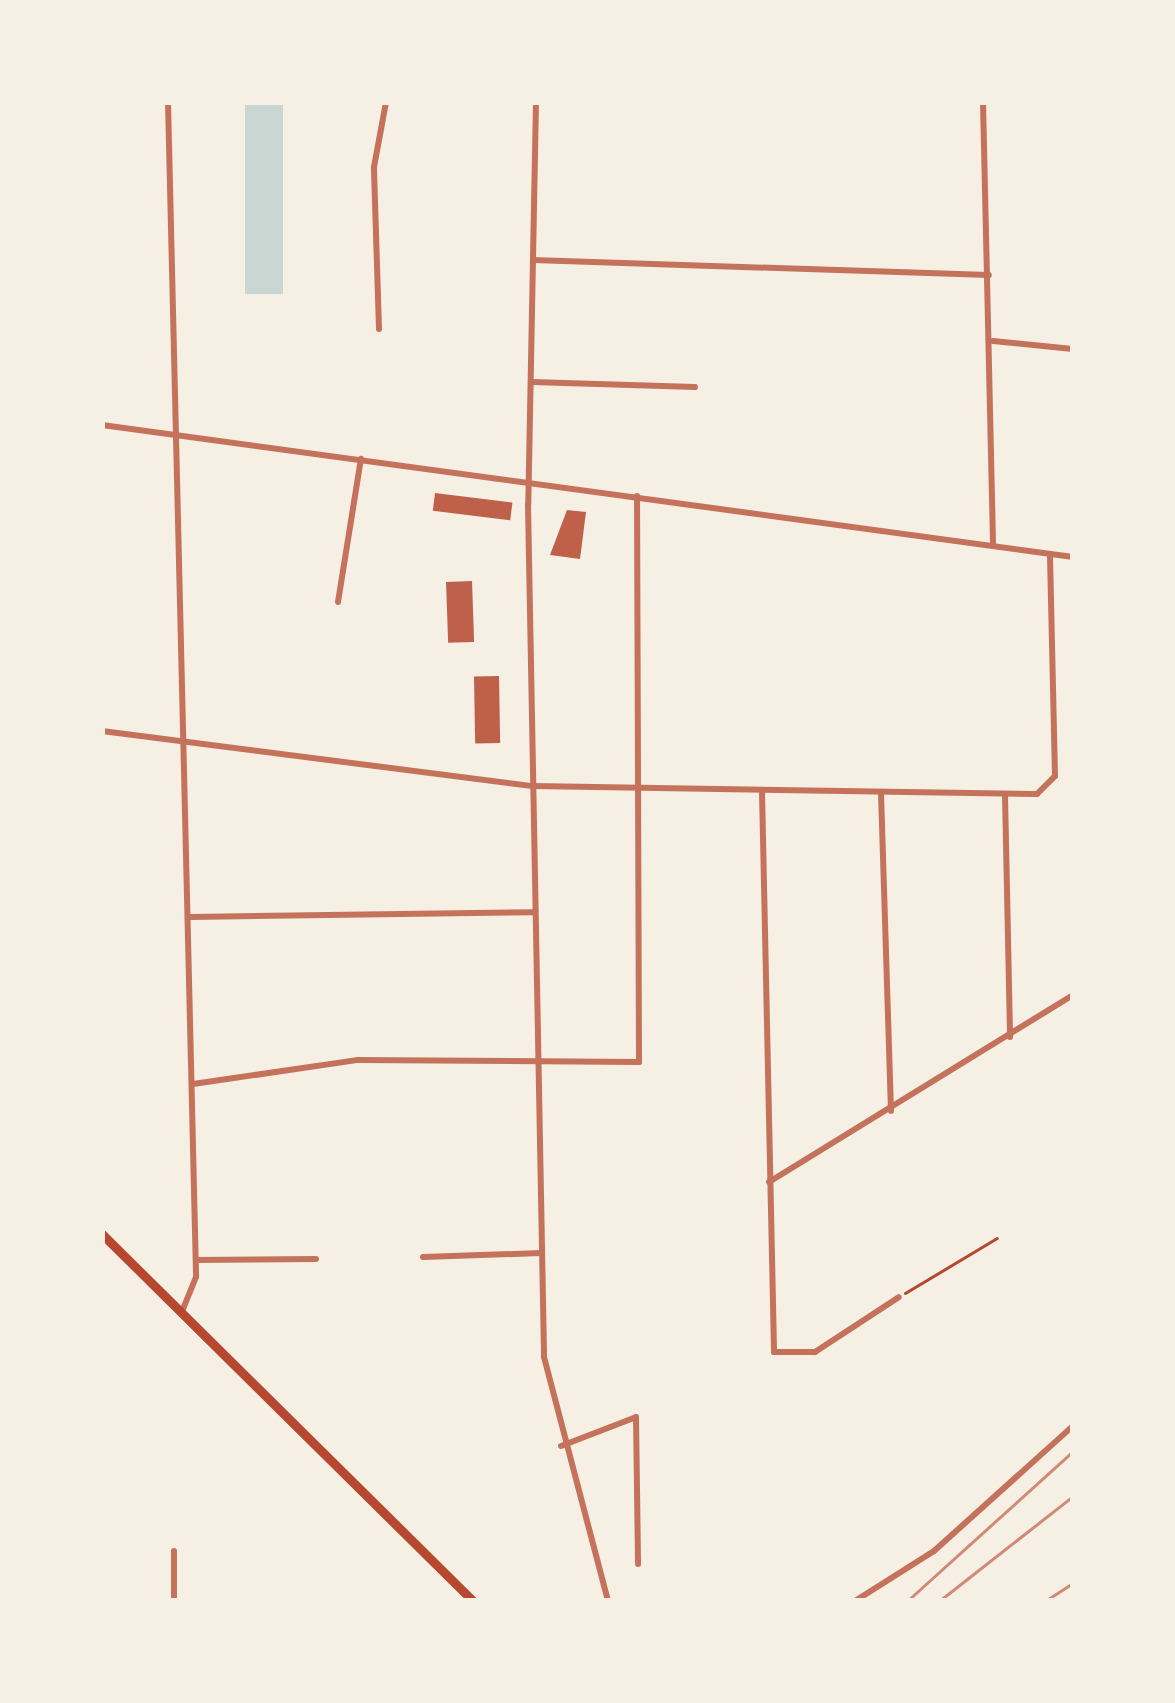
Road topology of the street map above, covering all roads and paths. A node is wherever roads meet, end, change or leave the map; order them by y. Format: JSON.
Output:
{"nodes":[{"id":1,"x":168,"y":102,"type":"edge"},
{"id":2,"x":386,"y":102,"type":"edge"},
{"id":3,"x":536,"y":102,"type":"edge"},
{"id":4,"x":983,"y":102,"type":"edge"},
{"id":5,"x":533,"y":260,"type":"junction"},
{"id":6,"x":989,"y":275,"type":"junction"},
{"id":7,"x":379,"y":329,"type":"dead end"},
{"id":8,"x":993,"y":341,"type":"junction"},
{"id":9,"x":1073,"y":350,"type":"edge"},
{"id":10,"x":532,"y":382,"type":"junction"},
{"id":11,"x":695,"y":387,"type":"dead end"},
{"id":12,"x":102,"y":425,"type":"edge"},
{"id":13,"x":182,"y":436,"type":"junction"},
{"id":14,"x":362,"y":459,"type":"junction"},
{"id":15,"x":529,"y":482,"type":"junction"},
{"id":16,"x":638,"y":496,"type":"junction"},
{"id":17,"x":993,"y":546,"type":"junction"},
{"id":18,"x":1050,"y":554,"type":"junction"},
{"id":19,"x":1073,"y":557,"type":"edge"},
{"id":20,"x":338,"y":602,"type":"dead end"},
{"id":21,"x":102,"y":731,"type":"edge"},
{"id":22,"x":187,"y":749,"type":"junction"},
{"id":23,"x":533,"y":787,"type":"junction"},
{"id":24,"x":637,"y":789,"type":"junction"},
{"id":25,"x":762,"y":790,"type":"junction"},
{"id":26,"x":881,"y":793,"type":"junction"},
{"id":27,"x":1004,"y":795,"type":"junction"},
{"id":28,"x":535,"y":912,"type":"junction"},
{"id":29,"x":190,"y":917,"type":"junction"},
{"id":30,"x":1073,"y":995,"type":"edge"},
{"id":31,"x":1010,"y":1037,"type":"junction"},
{"id":32,"x":537,"y":1061,"type":"junction"},
{"id":33,"x":193,"y":1084,"type":"junction"},
{"id":34,"x":891,"y":1111,"type":"junction"},
{"id":35,"x":769,"y":1182,"type":"junction"},
{"id":36,"x":102,"y":1234,"type":"edge"},
{"id":37,"x":997,"y":1238,"type":"dead end"},
{"id":38,"x":542,"y":1253,"type":"junction"},
{"id":39,"x":422,"y":1258,"type":"dead end"},
{"id":40,"x":316,"y":1259,"type":"dead end"},
{"id":41,"x":196,"y":1260,"type":"junction"},
{"id":42,"x":898,"y":1297,"type":"joint"},
{"id":43,"x":182,"y":1312,"type":"junction"},
{"id":44,"x":1073,"y":1426,"type":"edge"},
{"id":45,"x":561,"y":1446,"type":"junction"},
{"id":46,"x":174,"y":1551,"type":"dead end"},
{"id":47,"x":638,"y":1564,"type":"dead end"},
{"id":48,"x":174,"y":1601,"type":"edge"},
{"id":49,"x":473,"y":1601,"type":"edge"},
{"id":50,"x":608,"y":1601,"type":"edge"},
{"id":51,"x":855,"y":1601,"type":"edge"}],
"edges":[{"from":1,"to":13,"type":"street"},
{"from":2,"to":7,"type":"street"},
{"from":3,"to":5,"type":"street"},
{"from":4,"to":6,"type":"street"},
{"from":5,"to":6,"type":"street"},
{"from":5,"to":10,"type":"street"},
{"from":6,"to":8,"type":"street"},
{"from":8,"to":9,"type":"street"},
{"from":8,"to":17,"type":"street"},
{"from":10,"to":11,"type":"street"},
{"from":10,"to":15,"type":"street"},
{"from":12,"to":13,"type":"street"},
{"from":13,"to":14,"type":"street"},
{"from":13,"to":22,"type":"street"},
{"from":14,"to":15,"type":"street"},
{"from":14,"to":20,"type":"street"},
{"from":15,"to":16,"type":"street"},
{"from":15,"to":23,"type":"street"},
{"from":16,"to":17,"type":"street"},
{"from":16,"to":24,"type":"street"},
{"from":17,"to":18,"type":"street"},
{"from":18,"to":19,"type":"street"},
{"from":18,"to":27,"type":"street"},
{"from":21,"to":22,"type":"street"},
{"from":22,"to":23,"type":"street"},
{"from":22,"to":29,"type":"street"},
{"from":23,"to":24,"type":"street"},
{"from":23,"to":28,"type":"street"},
{"from":24,"to":25,"type":"street"},
{"from":24,"to":32,"type":"street"},
{"from":25,"to":26,"type":"street"},
{"from":25,"to":35,"type":"street"},
{"from":26,"to":27,"type":"street"},
{"from":26,"to":34,"type":"street"},
{"from":27,"to":31,"type":"street"},
{"from":28,"to":29,"type":"street"},
{"from":28,"to":32,"type":"street"},
{"from":29,"to":33,"type":"street"},
{"from":30,"to":31,"type":"street"},
{"from":31,"to":34,"type":"street"},
{"from":32,"to":33,"type":"street"},
{"from":32,"to":38,"type":"street"},
{"from":33,"to":41,"type":"street"},
{"from":34,"to":35,"type":"street"},
{"from":35,"to":42,"type":"street"},
{"from":36,"to":43,"type":"main road"},
{"from":37,"to":42,"type":"path"},
{"from":38,"to":39,"type":"street"},
{"from":38,"to":45,"type":"street"},
{"from":40,"to":41,"type":"street"},
{"from":41,"to":43,"type":"street"},
{"from":43,"to":49,"type":"main road"},
{"from":44,"to":51,"type":"street"},
{"from":45,"to":47,"type":"street"},
{"from":45,"to":50,"type":"street"},
{"from":46,"to":48,"type":"street"}]}
